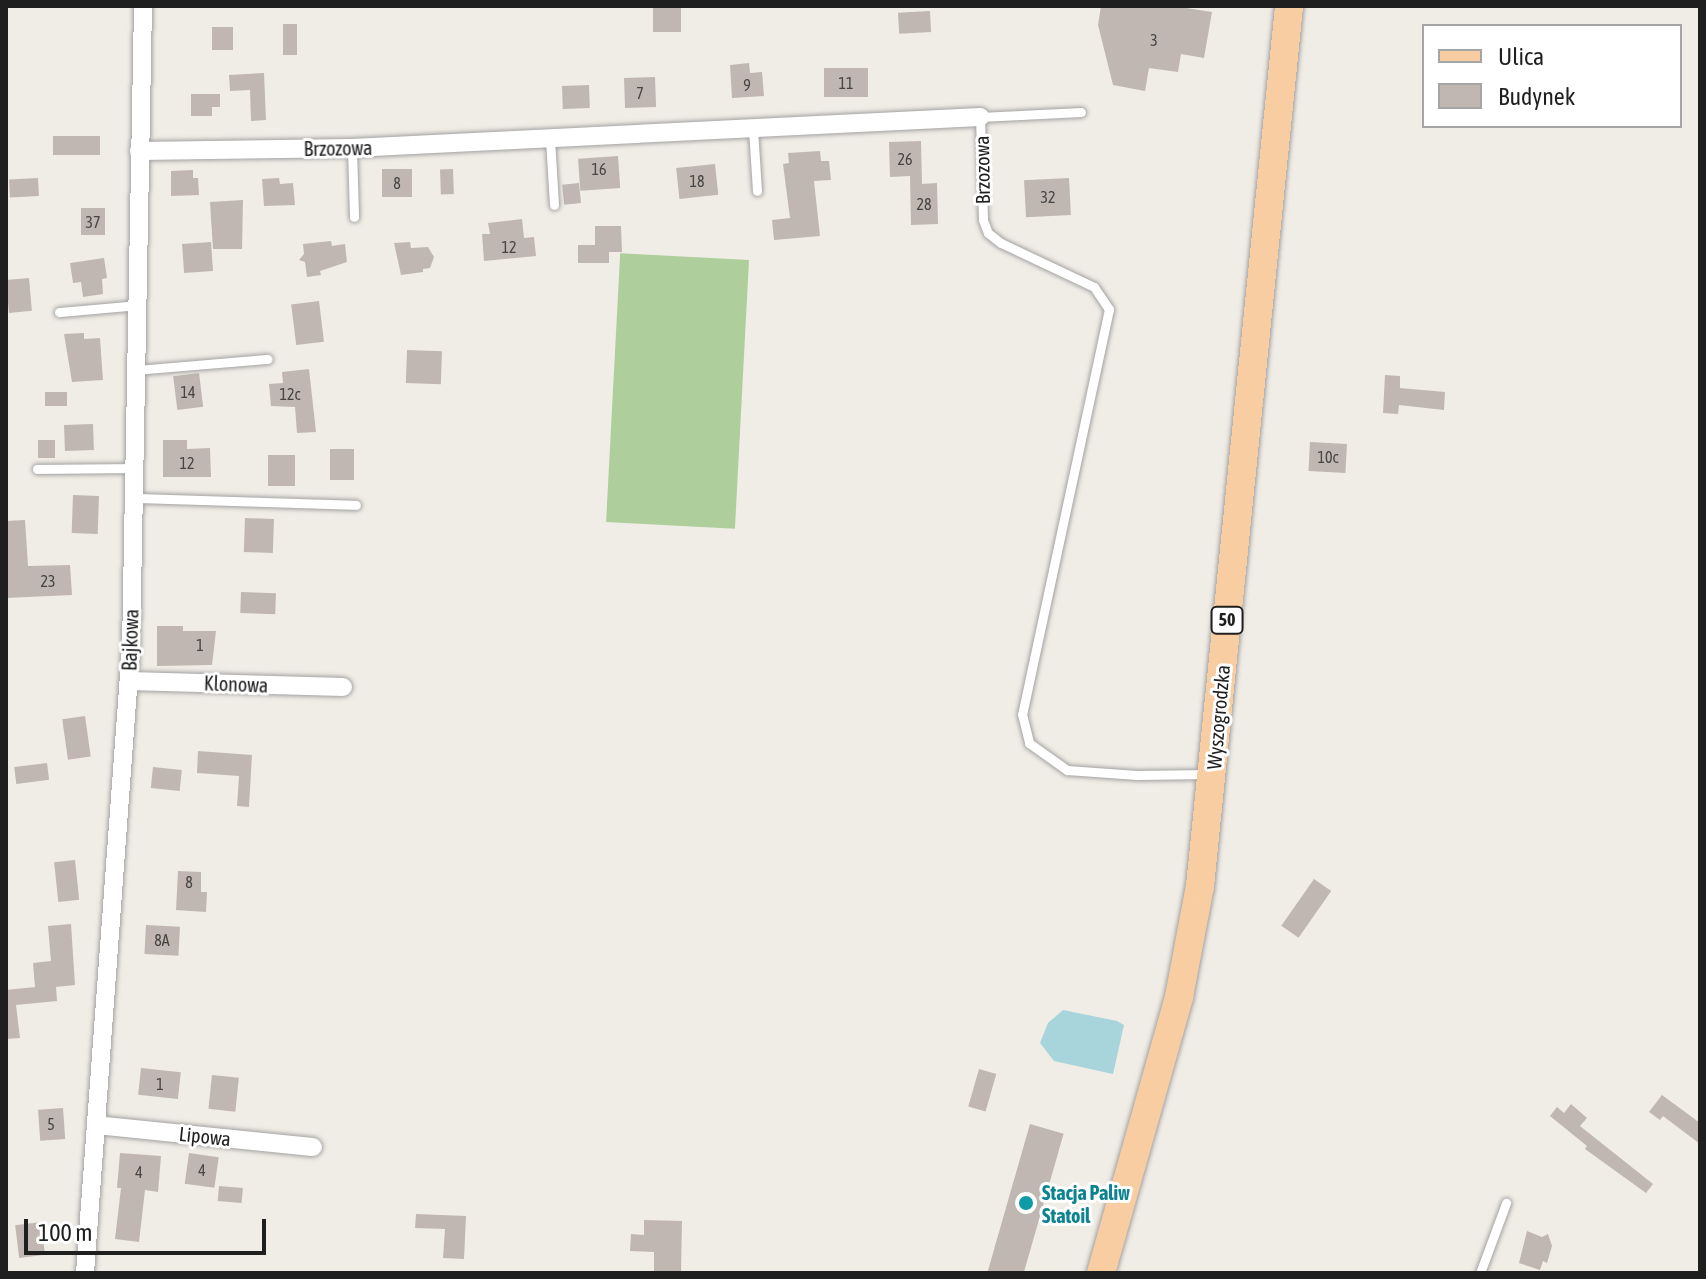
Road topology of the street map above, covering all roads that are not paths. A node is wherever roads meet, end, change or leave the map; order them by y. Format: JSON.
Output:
{"nodes":[{"id":1,"x":143,"y":6,"type":"edge"},
{"id":2,"x":1289,"y":6,"type":"edge"},
{"id":3,"x":1081,"y":112,"type":"dead end"},
{"id":4,"x":980,"y":117,"type":"junction"},
{"id":5,"x":753,"y":129,"type":"junction"},
{"id":6,"x":550,"y":139,"type":"junction"},
{"id":7,"x":352,"y":148,"type":"junction"},
{"id":8,"x":139,"y":151,"type":"junction"},
{"id":9,"x":757,"y":191,"type":"dead end"},
{"id":10,"x":554,"y":205,"type":"dead end"},
{"id":11,"x":354,"y":217,"type":"dead end"},
{"id":12,"x":137,"y":305,"type":"junction"},
{"id":13,"x":59,"y":312,"type":"dead end"},
{"id":14,"x":268,"y":359,"type":"dead end"},
{"id":15,"x":136,"y":370,"type":"junction"},
{"id":16,"x":134,"y":468,"type":"junction"},
{"id":17,"x":37,"y":469,"type":"dead end"},
{"id":18,"x":134,"y":498,"type":"junction"},
{"id":19,"x":356,"y":505,"type":"dead end"},
{"id":20,"x":129,"y":681,"type":"junction"},
{"id":21,"x":343,"y":687,"type":"dead end"},
{"id":22,"x":1213,"y":774,"type":"junction"},
{"id":23,"x":96,"y":1125,"type":"junction"},
{"id":24,"x":313,"y":1147,"type":"dead end"},
{"id":25,"x":1506,"y":1203,"type":"dead end"},
{"id":26,"x":85,"y":1273,"type":"edge"},
{"id":27,"x":1101,"y":1273,"type":"edge"},
{"id":28,"x":1480,"y":1273,"type":"edge"}],
"edges":[{"from":1,"to":8,"type":"street","name":"Bajkowa"},
{"from":2,"to":22,"type":"main road","name":"Wyszogrodzka","number":"50"},
{"from":3,"to":4,"type":"lane"},
{"from":4,"to":5,"type":"street","name":"Brzozowa"},
{"from":4,"to":22,"type":"lane","name":"Brzozowa"},
{"from":5,"to":6,"type":"street","name":"Brzozowa"},
{"from":5,"to":9,"type":"lane"},
{"from":6,"to":7,"type":"street","name":"Brzozowa"},
{"from":6,"to":10,"type":"lane"},
{"from":7,"to":8,"type":"street","name":"Brzozowa"},
{"from":7,"to":11,"type":"lane"},
{"from":8,"to":12,"type":"street","name":"Bajkowa"},
{"from":12,"to":13,"type":"lane"},
{"from":12,"to":15,"type":"street","name":"Bajkowa"},
{"from":14,"to":15,"type":"lane"},
{"from":15,"to":16,"type":"street","name":"Bajkowa"},
{"from":16,"to":17,"type":"lane"},
{"from":16,"to":18,"type":"street","name":"Bajkowa"},
{"from":18,"to":19,"type":"lane"},
{"from":18,"to":20,"type":"street","name":"Bajkowa"},
{"from":20,"to":21,"type":"street","name":"Klonowa"},
{"from":20,"to":23,"type":"street","name":"Bajkowa"},
{"from":22,"to":27,"type":"main road","name":"Wyszogrodzka","number":"50"},
{"from":23,"to":24,"type":"street","name":"Lipowa"},
{"from":23,"to":26,"type":"street","name":"Bajkowa"},
{"from":25,"to":28,"type":"lane"}]}
